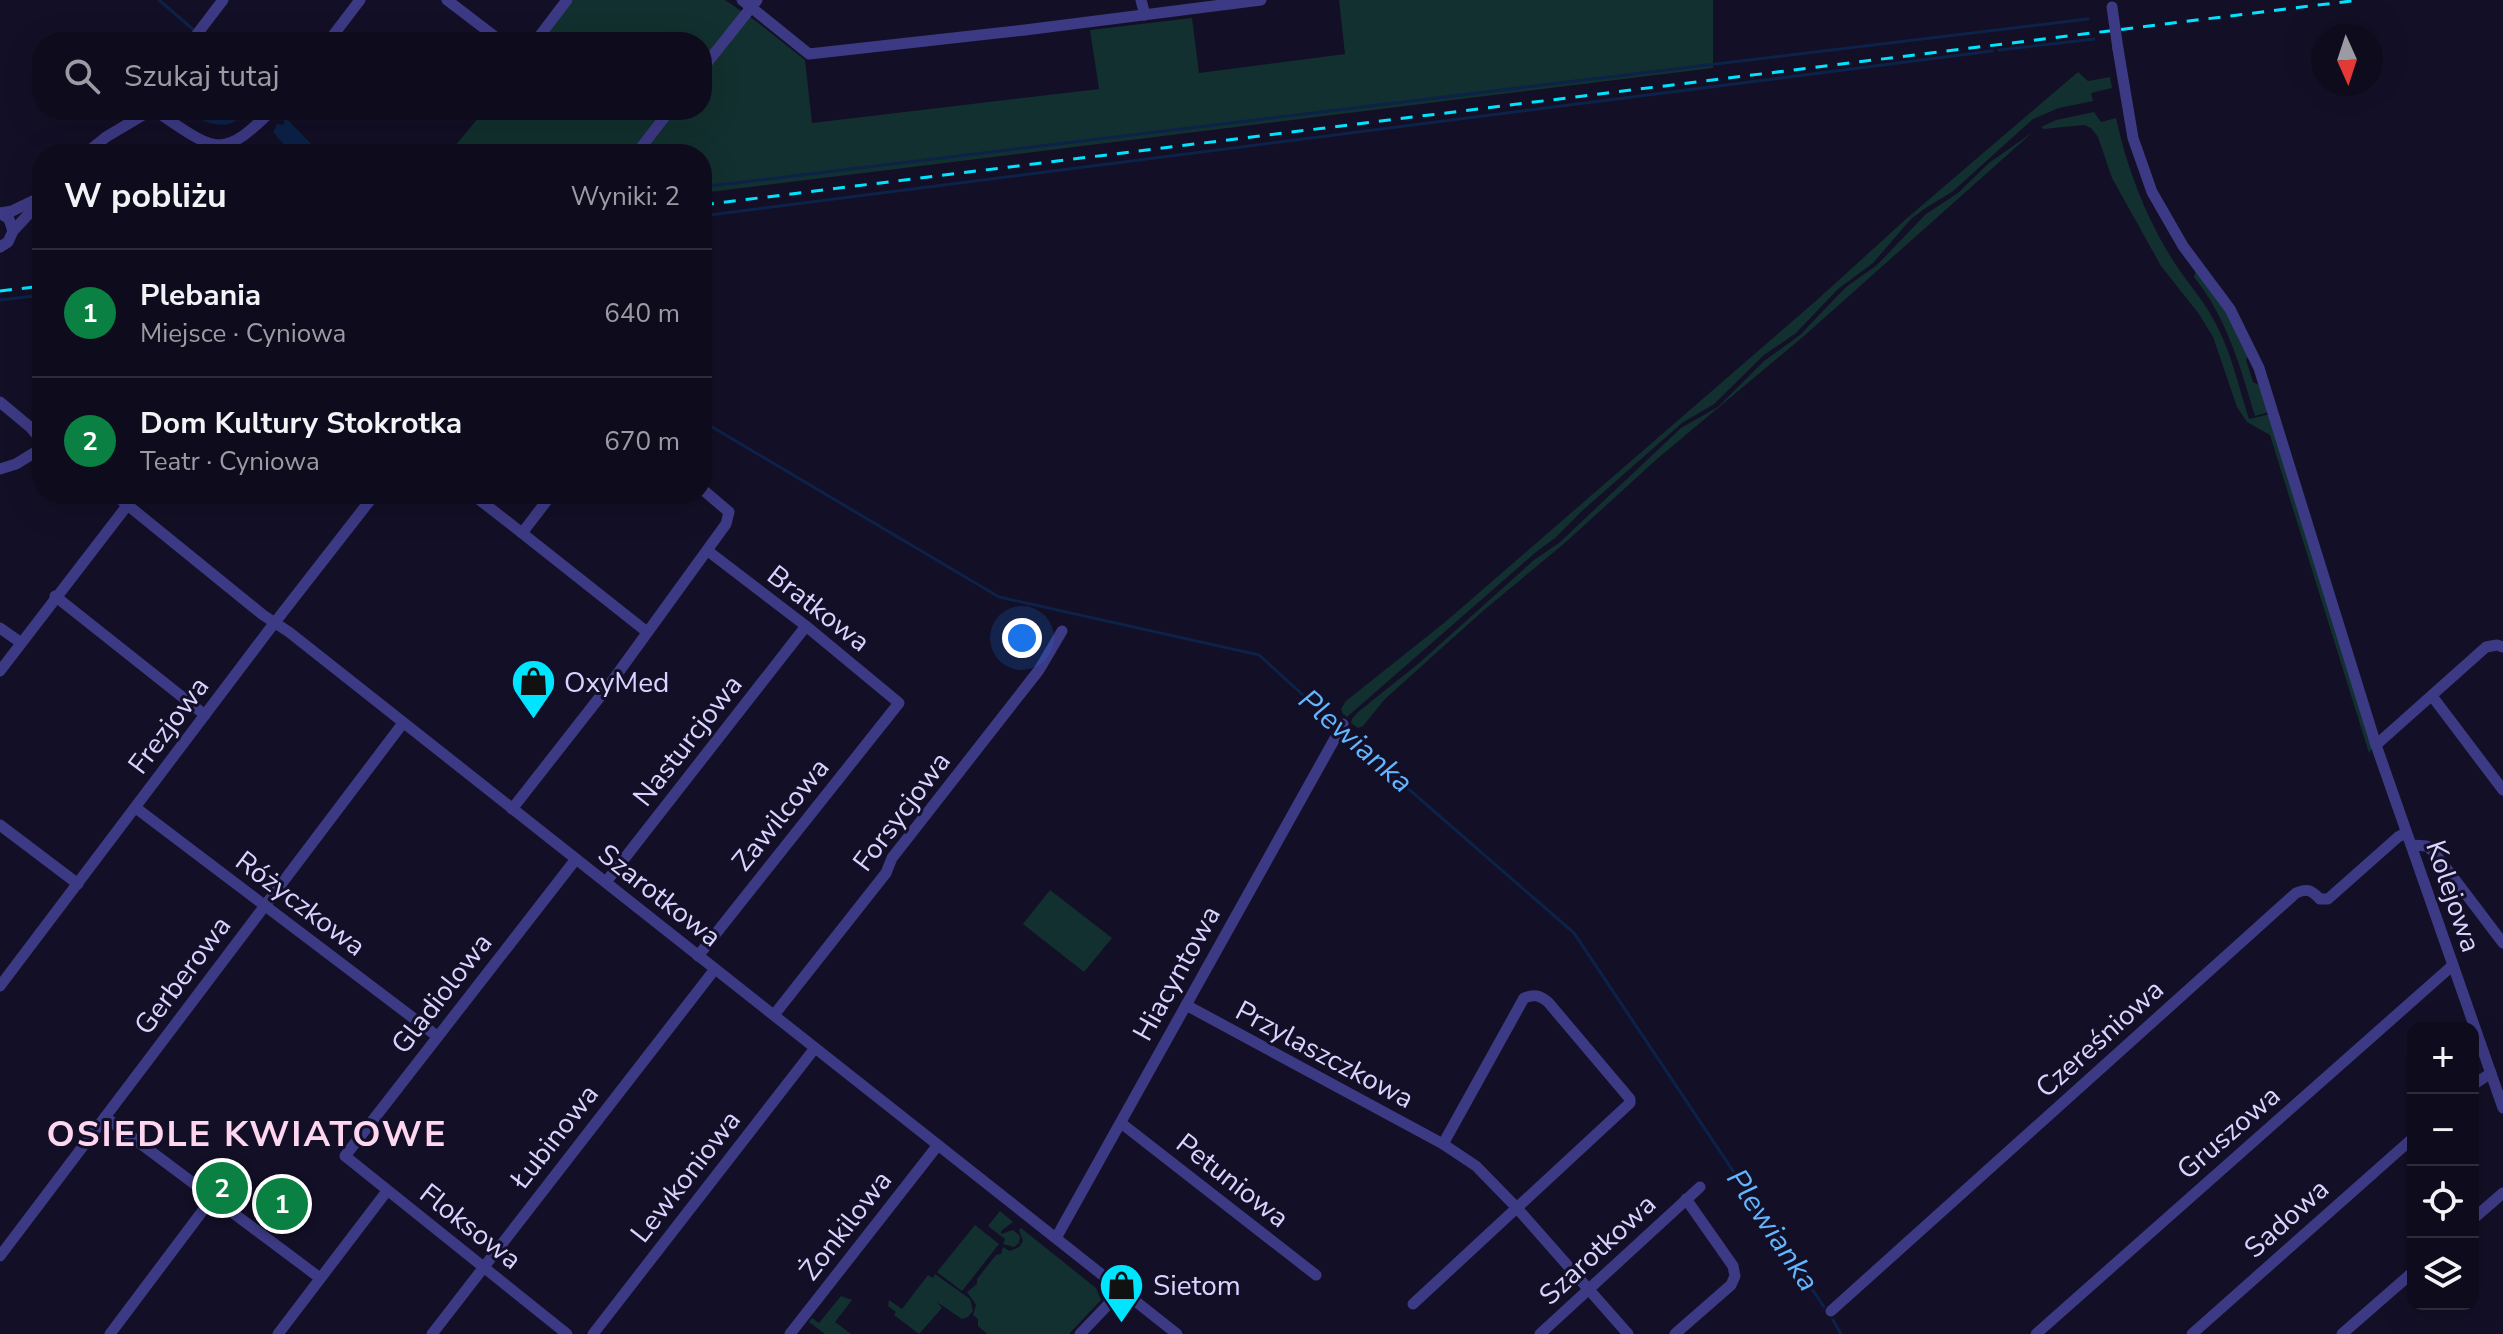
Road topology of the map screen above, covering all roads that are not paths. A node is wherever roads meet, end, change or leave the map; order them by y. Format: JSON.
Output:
{"nodes":[{"id":1,"x":223,"y":0,"type":"edge"},
{"id":2,"x":360,"y":0,"type":"edge"},
{"id":3,"x":447,"y":0,"type":"edge"},
{"id":4,"x":567,"y":0,"type":"edge"},
{"id":5,"x":1141,"y":0,"type":"edge"},
{"id":6,"x":1261,"y":0,"type":"edge"},
{"id":7,"x":750,"y":2,"type":"edge"},
{"id":8,"x":2111,"y":4,"type":"edge"},
{"id":9,"x":1145,"y":15,"type":"junction"},
{"id":10,"x":199,"y":32,"type":"edge"},
{"id":11,"x":336,"y":32,"type":"edge"},
{"id":12,"x":489,"y":32,"type":"edge"},
{"id":13,"x":543,"y":32,"type":"edge"},
{"id":14,"x":712,"y":55,"type":"edge"},
{"id":15,"x":130,"y":120,"type":"edge"},
{"id":16,"x":172,"y":120,"type":"edge"},
{"id":17,"x":262,"y":120,"type":"edge"},
{"id":18,"x":662,"y":120,"type":"edge"},
{"id":19,"x":97,"y":144,"type":"edge"},
{"id":20,"x":213,"y":144,"type":"edge"},
{"id":21,"x":225,"y":144,"type":"edge"},
{"id":22,"x":644,"y":144,"type":"edge"},
{"id":23,"x":32,"y":201,"type":"edge"},
{"id":24,"x":32,"y":210,"type":"edge"},
{"id":25,"x":1,"y":213,"type":"edge"},
{"id":26,"x":13,"y":231,"type":"junction"},
{"id":27,"x":0,"y":247,"type":"edge"},
{"id":28,"x":0,"y":402,"type":"edge"},
{"id":29,"x":32,"y":429,"type":"edge"},
{"id":30,"x":32,"y":454,"type":"edge"},
{"id":31,"x":0,"y":469,"type":"edge"},
{"id":32,"x":712,"y":498,"type":"edge"},
{"id":33,"x":367,"y":504,"type":"edge"},
{"id":34,"x":485,"y":504,"type":"edge"},
{"id":35,"x":544,"y":504,"type":"edge"},
{"id":36,"x":128,"y":505,"type":"joint"},
{"id":37,"x":522,"y":533,"type":"junction"},
{"id":38,"x":708,"y":551,"type":"junction"},
{"id":39,"x":55,"y":596,"type":"junction"},
{"id":40,"x":275,"y":623,"type":"junction"},
{"id":41,"x":806,"y":626,"type":"junction"},
{"id":42,"x":0,"y":628,"type":"edge"},
{"id":43,"x":1062,"y":631,"type":"dead end"},
{"id":44,"x":647,"y":632,"type":"junction"},
{"id":45,"x":20,"y":642,"type":"junction"},
{"id":46,"x":2500,"y":646,"type":"edge"},
{"id":47,"x":0,"y":671,"type":"edge"},
{"id":48,"x":2432,"y":696,"type":"junction"},
{"id":49,"x":899,"y":703,"type":"joint"},
{"id":50,"x":205,"y":715,"type":"junction"},
{"id":51,"x":403,"y":723,"type":"junction"},
{"id":52,"x":1341,"y":728,"type":"dead end"},
{"id":53,"x":2376,"y":745,"type":"junction"},
{"id":54,"x":2503,"y":790,"type":"edge"},
{"id":55,"x":136,"y":808,"type":"junction"},
{"id":56,"x":512,"y":809,"type":"junction"},
{"id":57,"x":0,"y":825,"type":"edge"},
{"id":58,"x":2406,"y":833,"type":"junction"},
{"id":59,"x":2411,"y":845,"type":"junction"},
{"id":60,"x":576,"y":859,"type":"junction"},
{"id":61,"x":606,"y":882,"type":"junction"},
{"id":62,"x":78,"y":884,"type":"junction"},
{"id":63,"x":265,"y":905,"type":"junction"},
{"id":64,"x":2503,"y":943,"type":"edge"},
{"id":65,"x":698,"y":956,"type":"junction"},
{"id":66,"x":2453,"y":965,"type":"junction"},
{"id":67,"x":715,"y":969,"type":"junction"},
{"id":68,"x":0,"y":986,"type":"edge"},
{"id":69,"x":1186,"y":1005,"type":"junction"},
{"id":70,"x":774,"y":1015,"type":"junction"},
{"id":71,"x":437,"y":1036,"type":"junction"},
{"id":72,"x":815,"y":1048,"type":"junction"},
{"id":73,"x":2491,"y":1073,"type":"junction"},
{"id":74,"x":2479,"y":1081,"type":"edge"},
{"id":75,"x":2503,"y":1108,"type":"edge"},
{"id":76,"x":105,"y":1117,"type":"junction"},
{"id":77,"x":1121,"y":1123,"type":"junction"},
{"id":78,"x":2407,"y":1143,"type":"edge"},
{"id":79,"x":1443,"y":1144,"type":"junction"},
{"id":80,"x":938,"y":1145,"type":"junction"},
{"id":81,"x":345,"y":1156,"type":"joint"},
{"id":82,"x":1700,"y":1187,"type":"dead end"},
{"id":83,"x":387,"y":1191,"type":"junction"},
{"id":84,"x":2503,"y":1193,"type":"edge"},
{"id":85,"x":213,"y":1197,"type":"junction"},
{"id":86,"x":1686,"y":1199,"type":"junction"},
{"id":87,"x":1517,"y":1208,"type":"junction"},
{"id":88,"x":2479,"y":1214,"type":"edge"},
{"id":89,"x":1056,"y":1238,"type":"junction"},
{"id":90,"x":0,"y":1256,"type":"edge"},
{"id":91,"x":483,"y":1266,"type":"junction"},
{"id":92,"x":1316,"y":1275,"type":"dead end"},
{"id":93,"x":2407,"y":1277,"type":"edge"},
{"id":94,"x":320,"y":1278,"type":"junction"},
{"id":95,"x":1122,"y":1290,"type":"junction"},
{"id":96,"x":1588,"y":1290,"type":"junction"},
{"id":97,"x":1413,"y":1304,"type":"dead end"},
{"id":98,"x":1831,"y":1311,"type":"dead end"},
{"id":99,"x":110,"y":1334,"type":"edge"},
{"id":100,"x":278,"y":1334,"type":"edge"},
{"id":101,"x":432,"y":1334,"type":"edge"},
{"id":102,"x":567,"y":1334,"type":"edge"},
{"id":103,"x":593,"y":1334,"type":"edge"},
{"id":104,"x":790,"y":1334,"type":"edge"},
{"id":105,"x":1080,"y":1334,"type":"edge"},
{"id":106,"x":1177,"y":1334,"type":"edge"},
{"id":107,"x":1540,"y":1334,"type":"edge"},
{"id":108,"x":1628,"y":1334,"type":"edge"},
{"id":109,"x":1675,"y":1334,"type":"edge"},
{"id":110,"x":2036,"y":1334,"type":"edge"},
{"id":111,"x":2192,"y":1334,"type":"edge"},
{"id":112,"x":2342,"y":1334,"type":"edge"}],
"edges":[{"from":1,"to":10,"type":"street"},
{"from":2,"to":11,"type":"street"},
{"from":3,"to":12,"type":"street"},
{"from":4,"to":13,"type":"street"},
{"from":5,"to":9,"type":"street"},
{"from":6,"to":9,"type":"street"},
{"from":7,"to":9,"type":"street"},
{"from":7,"to":14,"type":"street"},
{"from":8,"to":53,"type":"street","name":"Kolejowa","bridge":true},
{"from":15,"to":19,"type":"street"},
{"from":16,"to":20,"type":"street"},
{"from":17,"to":21,"type":"street"},
{"from":18,"to":22,"type":"street"},
{"from":23,"to":25,"type":"street"},
{"from":24,"to":26,"type":"street"},
{"from":25,"to":26,"type":"street"},
{"from":26,"to":27,"type":"street"},
{"from":28,"to":29,"type":"street"},
{"from":30,"to":31,"type":"street"},
{"from":32,"to":38,"type":"street"},
{"from":33,"to":40,"type":"street","name":"Frezjowa"},
{"from":34,"to":37,"type":"street"},
{"from":35,"to":37,"type":"street"},
{"from":36,"to":39,"type":"street"},
{"from":36,"to":40,"type":"street","name":"Szarotkowa"},
{"from":37,"to":44,"type":"street"},
{"from":38,"to":41,"type":"street","name":"Bratkowa"},
{"from":38,"to":44,"type":"street"},
{"from":39,"to":45,"type":"street"},
{"from":39,"to":50,"type":"street"},
{"from":40,"to":50,"type":"street","name":"Frezjowa"},
{"from":40,"to":51,"type":"street","name":"Szarotkowa"},
{"from":41,"to":49,"type":"street","name":"Bratkowa"},
{"from":41,"to":61,"type":"street","name":"Nasturcjowa"},
{"from":42,"to":45,"type":"street"},
{"from":43,"to":70,"type":"street","name":"Forsycjowa"},
{"from":44,"to":56,"type":"street"},
{"from":45,"to":47,"type":"street"},
{"from":46,"to":48,"type":"street"},
{"from":48,"to":53,"type":"street"},
{"from":48,"to":54,"type":"street"},
{"from":49,"to":65,"type":"street","name":"Zawilcowa"},
{"from":50,"to":55,"type":"street","name":"Frezjowa"},
{"from":51,"to":56,"type":"street","name":"Szarotkowa"},
{"from":51,"to":63,"type":"street","name":"Gerberowa"},
{"from":52,"to":69,"type":"street","name":"Hiacyntowa"},
{"from":53,"to":58,"type":"street","name":"Kolejowa"},
{"from":55,"to":62,"type":"street","name":"Frezjowa"},
{"from":55,"to":63,"type":"street","name":"Różyczkowa"},
{"from":56,"to":60,"type":"street","name":"Szarotkowa"},
{"from":57,"to":62,"type":"street"},
{"from":58,"to":59,"type":"street","name":"Kolejowa"},
{"from":58,"to":98,"type":"street","name":"Czereśniowa"},
{"from":59,"to":64,"type":"street"},
{"from":59,"to":66,"type":"street","name":"Kolejowa"},
{"from":60,"to":61,"type":"street","name":"Szarotkowa"},
{"from":60,"to":71,"type":"street","name":"Gladiolowa"},
{"from":61,"to":65,"type":"street","name":"Szarotkowa"},
{"from":62,"to":68,"type":"street","name":"Frezjowa"},
{"from":63,"to":71,"type":"street","name":"Różyczkowa"},
{"from":63,"to":76,"type":"street","name":"Gerberowa"},
{"from":65,"to":67,"type":"street","name":"Szarotkowa"},
{"from":66,"to":73,"type":"street","name":"Kolejowa"},
{"from":66,"to":110,"type":"street","name":"Gruszowa"},
{"from":67,"to":70,"type":"street","name":"Szarotkowa"},
{"from":67,"to":91,"type":"street","name":"Łubinowa"},
{"from":69,"to":77,"type":"street","name":"Hiacyntowa"},
{"from":69,"to":79,"type":"street","name":"Przylaszczkowa"},
{"from":70,"to":72,"type":"street","name":"Szarotkowa"},
{"from":71,"to":81,"type":"street","name":"Gladiolowa"},
{"from":72,"to":80,"type":"street","name":"Szarotkowa"},
{"from":72,"to":103,"type":"street","name":"Lewkoniowa"},
{"from":73,"to":74,"type":"street"},
{"from":73,"to":75,"type":"street","name":"Kolejowa"},
{"from":76,"to":85,"type":"street"},
{"from":76,"to":90,"type":"street","name":"Gerberowa"},
{"from":77,"to":89,"type":"street","name":"Hiacyntowa"},
{"from":77,"to":92,"type":"street","name":"Petuniowa"},
{"from":78,"to":111,"type":"street","name":"Sadowa"},
{"from":79,"to":87,"type":"street","name":"Przylaszczkowa"},
{"from":79,"to":87,"type":"street"},
{"from":80,"to":89,"type":"street","name":"Szarotkowa"},
{"from":80,"to":104,"type":"street","name":"Żonkilowa"},
{"from":81,"to":83,"type":"street","name":"Floksowa"},
{"from":82,"to":86,"type":"street","name":"Szarotkowa"},
{"from":83,"to":91,"type":"street","name":"Floksowa"},
{"from":83,"to":94,"type":"street"},
{"from":84,"to":88,"type":"street"},
{"from":85,"to":94,"type":"street"},
{"from":85,"to":99,"type":"street"},
{"from":86,"to":96,"type":"street","name":"Szarotkowa"},
{"from":86,"to":109,"type":"street","name":"Szarotkowa"},
{"from":87,"to":96,"type":"street","name":"Przylaszczkowa"},
{"from":87,"to":97,"type":"street"},
{"from":89,"to":95,"type":"street","name":"Szarotkowa"},
{"from":91,"to":101,"type":"street","name":"Łubinowa"},
{"from":91,"to":102,"type":"street","name":"Floksowa"},
{"from":93,"to":112,"type":"street"},
{"from":94,"to":100,"type":"street"},
{"from":95,"to":105,"type":"street"},
{"from":95,"to":106,"type":"street","name":"Szarotkowa"},
{"from":96,"to":107,"type":"street","name":"Szarotkowa"},
{"from":96,"to":108,"type":"street","name":"Przylaszczkowa"}]}
